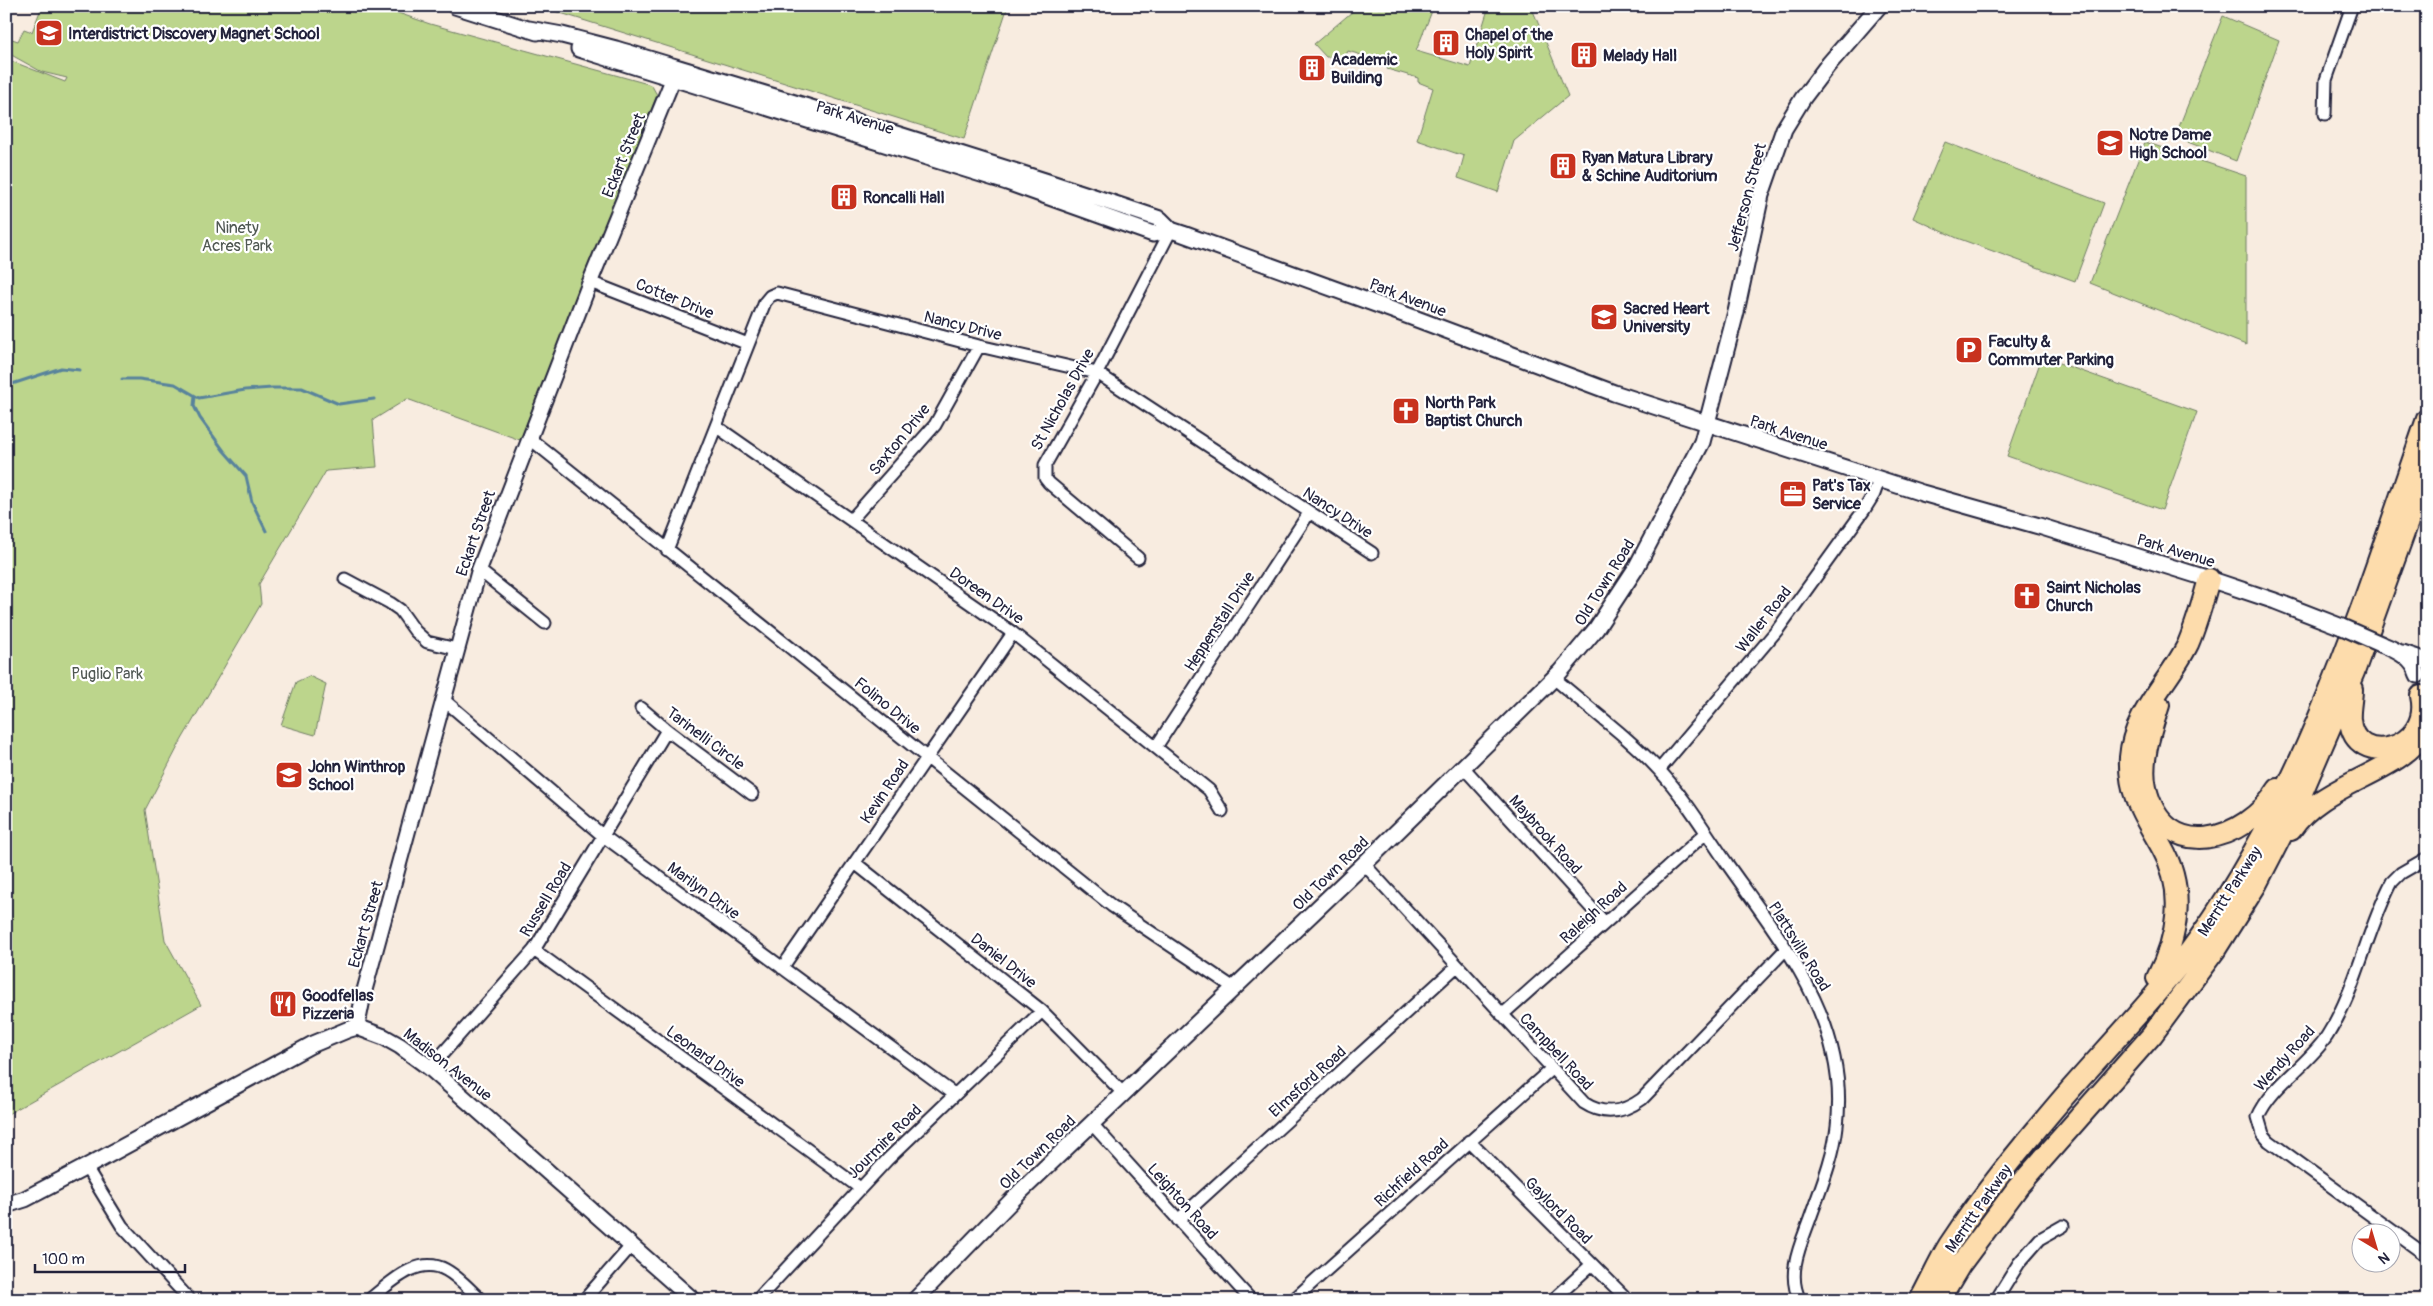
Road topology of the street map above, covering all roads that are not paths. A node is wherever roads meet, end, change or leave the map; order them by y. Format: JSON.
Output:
{"nodes":[{"id":1,"x":455,"y":6,"type":"edge"},
{"id":2,"x":1879,"y":6,"type":"edge"},
{"id":3,"x":2352,"y":6,"type":"edge"},
{"id":4,"x":675,"y":74,"type":"junction"},
{"id":5,"x":2325,"y":114,"type":"dead end"},
{"id":6,"x":948,"y":148,"type":"junction"},
{"id":7,"x":948,"y":164,"type":"junction"},
{"id":8,"x":1171,"y":230,"type":"junction"},
{"id":9,"x":590,"y":282,"type":"junction"},
{"id":10,"x":748,"y":344,"type":"junction"},
{"id":11,"x":979,"y":346,"type":"junction"},
{"id":12,"x":1097,"y":372,"type":"junction"},
{"id":13,"x":2427,"y":419,"type":"edge"},
{"id":14,"x":1707,"y":425,"type":"junction"},
{"id":15,"x":717,"y":427,"type":"junction"},
{"id":16,"x":529,"y":438,"type":"junction"},
{"id":17,"x":2427,"y":469,"type":"edge"},
{"id":18,"x":1879,"y":480,"type":"junction"},
{"id":19,"x":1309,"y":513,"type":"junction"},
{"id":20,"x":851,"y":520,"type":"junction"},
{"id":21,"x":668,"y":550,"type":"junction"},
{"id":22,"x":1372,"y":553,"type":"dead end"},
{"id":23,"x":1138,"y":558,"type":"dead end"},
{"id":24,"x":479,"y":570,"type":"junction"},
{"id":25,"x":345,"y":579,"type":"dead end"},
{"id":26,"x":2209,"y":579,"type":"junction"},
{"id":27,"x":545,"y":623,"type":"dead end"},
{"id":28,"x":1013,"y":633,"type":"junction"},
{"id":29,"x":457,"y":649,"type":"junction"},
{"id":30,"x":2401,"y":653,"type":"junction"},
{"id":31,"x":2427,"y":661,"type":"edge"},
{"id":32,"x":2422,"y":671,"type":"edge"},
{"id":33,"x":2354,"y":672,"type":"junction"},
{"id":34,"x":1554,"y":678,"type":"junction"},
{"id":35,"x":2166,"y":681,"type":"junction"},
{"id":36,"x":2424,"y":698,"type":"edge"},
{"id":37,"x":444,"y":700,"type":"junction"},
{"id":38,"x":641,"y":708,"type":"dead end"},
{"id":39,"x":2427,"y":729,"type":"edge"},
{"id":40,"x":666,"y":730,"type":"junction"},
{"id":41,"x":2311,"y":736,"type":"junction"},
{"id":42,"x":1156,"y":747,"type":"junction"},
{"id":43,"x":928,"y":757,"type":"junction"},
{"id":44,"x":1464,"y":767,"type":"junction"},
{"id":45,"x":1659,"y":770,"type":"junction"},
{"id":46,"x":752,"y":794,"type":"dead end"},
{"id":47,"x":1222,"y":810,"type":"dead end"},
{"id":48,"x":1706,"y":833,"type":"junction"},
{"id":49,"x":602,"y":835,"type":"junction"},
{"id":50,"x":2427,"y":858,"type":"edge"},
{"id":51,"x":855,"y":863,"type":"junction"},
{"id":52,"x":1364,"y":864,"type":"junction"},
{"id":53,"x":2256,"y":884,"type":"junction"},
{"id":54,"x":1605,"y":923,"type":"junction"},
{"id":55,"x":1786,"y":949,"type":"junction"},
{"id":56,"x":534,"y":950,"type":"junction"},
{"id":57,"x":1457,"y":966,"type":"junction"},
{"id":58,"x":782,"y":968,"type":"junction"},
{"id":59,"x":1234,"y":988,"type":"junction"},
{"id":60,"x":1042,"y":1011,"type":"junction"},
{"id":61,"x":1502,"y":1015,"type":"junction"},
{"id":62,"x":2131,"y":1023,"type":"junction"},
{"id":63,"x":357,"y":1028,"type":"junction"},
{"id":64,"x":430,"y":1068,"type":"junction"},
{"id":65,"x":1551,"y":1069,"type":"junction"},
{"id":66,"x":954,"y":1094,"type":"junction"},
{"id":67,"x":1124,"y":1094,"type":"junction"},
{"id":68,"x":1092,"y":1124,"type":"junction"},
{"id":69,"x":1468,"y":1141,"type":"junction"},
{"id":70,"x":86,"y":1167,"type":"junction"},
{"id":71,"x":860,"y":1188,"type":"junction"},
{"id":72,"x":6,"y":1205,"type":"edge"},
{"id":73,"x":1178,"y":1220,"type":"junction"},
{"id":74,"x":2063,"y":1226,"type":"dead end"},
{"id":75,"x":632,"y":1245,"type":"junction"},
{"id":76,"x":2427,"y":1256,"type":"edge"},
{"id":77,"x":1591,"y":1265,"type":"junction"},
{"id":78,"x":190,"y":1300,"type":"edge"},
{"id":79,"x":368,"y":1300,"type":"edge"},
{"id":80,"x":481,"y":1300,"type":"edge"},
{"id":81,"x":584,"y":1300,"type":"edge"},
{"id":82,"x":693,"y":1300,"type":"edge"},
{"id":83,"x":757,"y":1300,"type":"edge"},
{"id":84,"x":915,"y":1300,"type":"edge"},
{"id":85,"x":1251,"y":1300,"type":"edge"},
{"id":86,"x":1293,"y":1300,"type":"edge"},
{"id":87,"x":1553,"y":1300,"type":"edge"},
{"id":88,"x":1628,"y":1300,"type":"edge"},
{"id":89,"x":1800,"y":1300,"type":"edge"},
{"id":90,"x":1920,"y":1300,"type":"edge"},
{"id":91,"x":1939,"y":1300,"type":"edge"},
{"id":92,"x":1996,"y":1300,"type":"edge"}],
"edges":[{"from":1,"to":4,"type":"main road","name":"Park Avenue"},
{"from":2,"to":14,"type":"main road","name":"Jefferson Street"},
{"from":3,"to":5,"type":"street"},
{"from":4,"to":6,"type":"main road","name":"Park Avenue"},
{"from":4,"to":7,"type":"main road","name":"Park Avenue"},
{"from":4,"to":9,"type":"street","name":"Eckart Street"},
{"from":6,"to":7,"type":"main road"},
{"from":6,"to":8,"type":"main road","name":"Park Avenue"},
{"from":7,"to":8,"type":"main road","name":"Park Avenue"},
{"from":8,"to":12,"type":"street","name":"St Nicholas Drive"},
{"from":8,"to":14,"type":"main road","name":"Park Avenue"},
{"from":9,"to":10,"type":"street","name":"Cotter Drive"},
{"from":9,"to":16,"type":"street","name":"Eckart Street"},
{"from":10,"to":11,"type":"street","name":"Nancy Drive"},
{"from":10,"to":15,"type":"street","name":"Nancy Drive"},
{"from":11,"to":12,"type":"street","name":"Nancy Drive"},
{"from":11,"to":20,"type":"street","name":"Saxton Drive"},
{"from":12,"to":19,"type":"street","name":"Nancy Drive"},
{"from":12,"to":23,"type":"street","name":"St Nicholas Drive"},
{"from":13,"to":41,"type":"highway","name":"Merritt Parkway"},
{"from":14,"to":18,"type":"main road","name":"Park Avenue"},
{"from":14,"to":34,"type":"main road","name":"Old Town Road"},
{"from":15,"to":20,"type":"street","name":"Doreen Drive"},
{"from":15,"to":21,"type":"street","name":"Nancy Drive"},
{"from":16,"to":21,"type":"street","name":"Folino Drive"},
{"from":16,"to":24,"type":"street","name":"Eckart Street"},
{"from":17,"to":33,"type":"highway","name":"Merritt Parkway"},
{"from":18,"to":26,"type":"main road","name":"Park Avenue"},
{"from":18,"to":45,"type":"street","name":"Waller Road"},
{"from":19,"to":22,"type":"street","name":"Nancy Drive"},
{"from":19,"to":42,"type":"street","name":"Heppenstall Drive"},
{"from":20,"to":28,"type":"street","name":"Doreen Drive"},
{"from":21,"to":43,"type":"street","name":"Folino Drive"},
{"from":24,"to":27,"type":"street"},
{"from":24,"to":29,"type":"street","name":"Eckart Street"},
{"from":25,"to":29,"type":"street"},
{"from":26,"to":30,"type":"main road","name":"Park Avenue","bridge":true},
{"from":26,"to":35,"type":"highway"},
{"from":28,"to":42,"type":"street","name":"Doreen Drive"},
{"from":28,"to":43,"type":"street","name":"Kevin Road"},
{"from":29,"to":37,"type":"street","name":"Eckart Street"},
{"from":30,"to":31,"type":"main road","name":"Park Avenue"},
{"from":30,"to":32,"type":"main road","name":"Park Avenue"},
{"from":32,"to":36,"type":"main road"},
{"from":33,"to":36,"type":"highway"},
{"from":33,"to":53,"type":"highway","name":"Merritt Parkway"},
{"from":34,"to":44,"type":"main road","name":"Old Town Road"},
{"from":34,"to":45,"type":"street","name":"Plattsville Road"},
{"from":35,"to":41,"type":"highway"},
{"from":35,"to":62,"type":"highway"},
{"from":37,"to":49,"type":"street","name":"Marilyn Drive"},
{"from":37,"to":63,"type":"street","name":"Eckart Street"},
{"from":38,"to":40,"type":"street","name":"Tarinelli Circle"},
{"from":39,"to":53,"type":"highway"},
{"from":40,"to":46,"type":"street","name":"Tarinelli Circle"},
{"from":40,"to":49,"type":"street","name":"Russell Road"},
{"from":41,"to":62,"type":"highway","name":"Merritt Parkway"},
{"from":42,"to":47,"type":"street","name":"Doreen Drive"},
{"from":43,"to":51,"type":"street","name":"Kevin Road"},
{"from":43,"to":59,"type":"street","name":"Folino Drive"},
{"from":44,"to":52,"type":"main road","name":"Old Town Road"},
{"from":44,"to":54,"type":"street","name":"Maybrook Road"},
{"from":45,"to":48,"type":"street","name":"Plattsville Road"},
{"from":48,"to":54,"type":"street","name":"Raleigh Road"},
{"from":48,"to":55,"type":"street","name":"Plattsville Road"},
{"from":49,"to":56,"type":"street","name":"Russell Road"},
{"from":49,"to":58,"type":"street","name":"Marilyn Drive"},
{"from":50,"to":76,"type":"street","name":"Wendy Road"},
{"from":51,"to":58,"type":"street","name":"Kevin Road"},
{"from":51,"to":60,"type":"street","name":"Daniel Drive"},
{"from":52,"to":57,"type":"street","name":"Campbell Road"},
{"from":52,"to":59,"type":"main road","name":"Old Town Road"},
{"from":53,"to":91,"type":"highway","name":"Merritt Parkway"},
{"from":54,"to":61,"type":"street","name":"Raleigh Road"},
{"from":55,"to":65,"type":"street","name":"Campbell Road"},
{"from":55,"to":89,"type":"street","name":"Plattsville Road"},
{"from":56,"to":64,"type":"street","name":"Russell Road"},
{"from":56,"to":71,"type":"street","name":"Leonard Drive"},
{"from":57,"to":61,"type":"street","name":"Campbell Road"},
{"from":57,"to":73,"type":"street","name":"Elmsford Road"},
{"from":58,"to":66,"type":"street","name":"Marilyn Drive"},
{"from":59,"to":67,"type":"main road","name":"Old Town Road"},
{"from":60,"to":66,"type":"street","name":"Jourmire Road"},
{"from":60,"to":67,"type":"street","name":"Daniel Drive"},
{"from":61,"to":65,"type":"street","name":"Campbell Road"},
{"from":62,"to":90,"type":"highway","name":"Merritt Parkway"},
{"from":63,"to":64,"type":"main road","name":"Madison Avenue"},
{"from":63,"to":70,"type":"main road"},
{"from":64,"to":75,"type":"main road","name":"Madison Avenue"},
{"from":65,"to":69,"type":"street","name":"Richfield Road"},
{"from":66,"to":71,"type":"street","name":"Jourmire Road"},
{"from":67,"to":68,"type":"main road","name":"Old Town Road"},
{"from":68,"to":73,"type":"street","name":"Leighton Road"},
{"from":68,"to":84,"type":"main road","name":"Old Town Road"},
{"from":69,"to":77,"type":"street","name":"Gaylord Road"},
{"from":69,"to":86,"type":"street","name":"Richfield Road"},
{"from":70,"to":72,"type":"main road"},
{"from":70,"to":78,"type":"street"},
{"from":71,"to":83,"type":"street","name":"Jourmire Road"},
{"from":73,"to":85,"type":"street","name":"Leighton Road"},
{"from":74,"to":92,"type":"street"},
{"from":75,"to":81,"type":"street"},
{"from":75,"to":82,"type":"main road","name":"Madison Avenue"},
{"from":77,"to":87,"type":"street"},
{"from":77,"to":88,"type":"street","name":"Gaylord Road"},
{"from":79,"to":80,"type":"street"}]}
